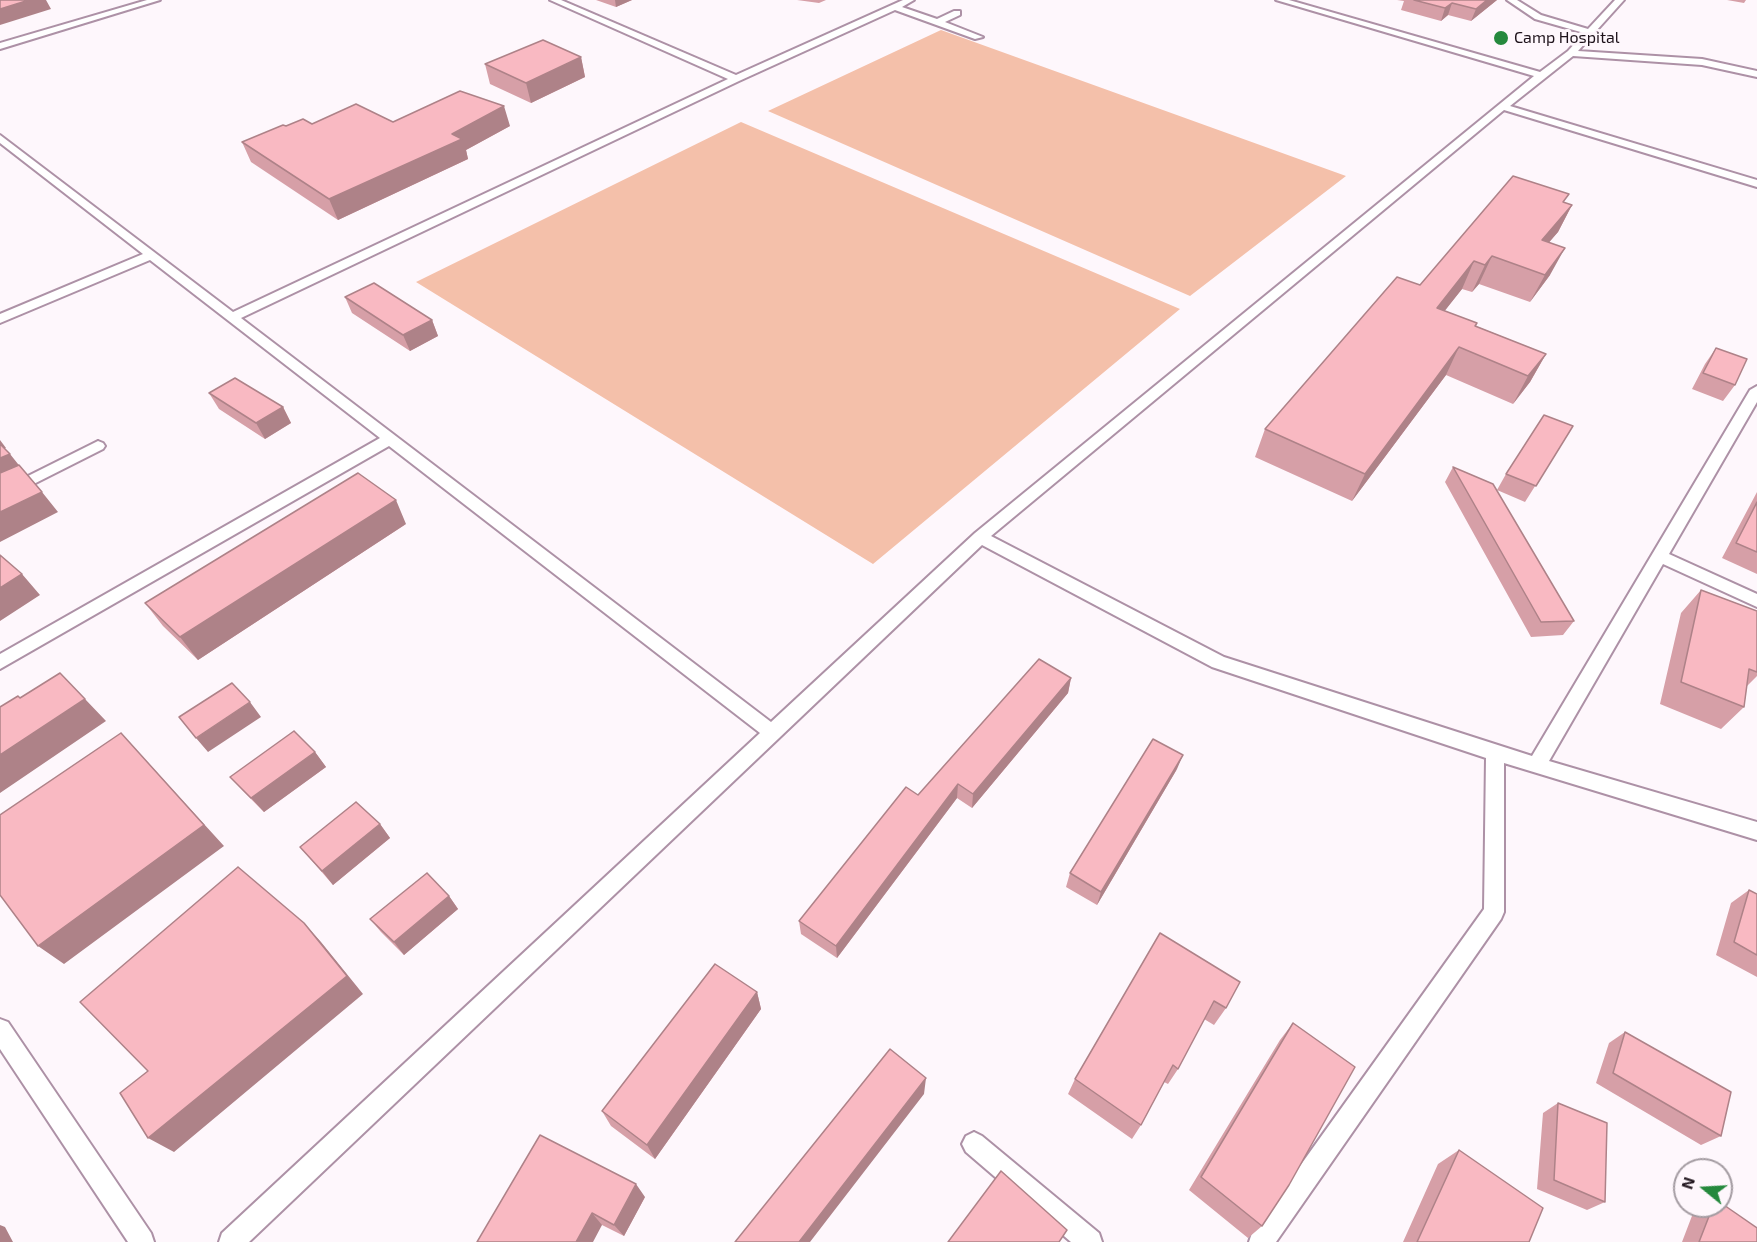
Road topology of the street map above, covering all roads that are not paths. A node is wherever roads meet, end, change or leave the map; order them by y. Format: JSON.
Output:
{"nodes":[{"id":1,"x":156,"y":0,"type":"edge"},
{"id":2,"x":554,"y":0,"type":"edge"},
{"id":3,"x":910,"y":0,"type":"edge"},
{"id":4,"x":1280,"y":0,"type":"edge"},
{"id":5,"x":1511,"y":0,"type":"edge"},
{"id":6,"x":1620,"y":0,"type":"edge"},
{"id":7,"x":895,"y":7,"type":"junction"},
{"id":8,"x":957,"y":14,"type":"dead end"},
{"id":9,"x":938,"y":23,"type":"junction"},
{"id":10,"x":1590,"y":32,"type":"junction"},
{"id":11,"x":978,"y":37,"type":"dead end"},
{"id":12,"x":0,"y":46,"type":"edge"},
{"id":13,"x":1571,"y":53,"type":"junction"},
{"id":14,"x":1757,"y":74,"type":"edge"},
{"id":15,"x":1541,"y":75,"type":"junction"},
{"id":16,"x":736,"y":79,"type":"junction"},
{"id":17,"x":1504,"y":107,"type":"junction"},
{"id":18,"x":0,"y":138,"type":"edge"},
{"id":19,"x":1757,"y":183,"type":"edge"},
{"id":20,"x":151,"y":255,"type":"junction"},
{"id":21,"x":231,"y":317,"type":"junction"},
{"id":22,"x":0,"y":319,"type":"edge"},
{"id":23,"x":1756,"y":392,"type":"edge"},
{"id":24,"x":390,"y":439,"type":"junction"},
{"id":25,"x":98,"y":446,"type":"dead end"},
{"id":26,"x":0,"y":496,"type":"edge"},
{"id":27,"x":980,"y":537,"type":"junction"},
{"id":28,"x":1660,"y":556,"type":"junction"},
{"id":29,"x":1757,"y":601,"type":"edge"},
{"id":30,"x":0,"y":662,"type":"edge"},
{"id":31,"x":771,"y":732,"type":"junction"},
{"id":32,"x":1495,"y":753,"type":"junction"},
{"id":33,"x":1537,"y":765,"type":"junction"},
{"id":34,"x":1757,"y":831,"type":"edge"},
{"id":35,"x":0,"y":1030,"type":"edge"},
{"id":36,"x":974,"y":1144,"type":"dead end"},
{"id":37,"x":142,"y":1242,"type":"edge"},
{"id":38,"x":231,"y":1242,"type":"edge"},
{"id":39,"x":1090,"y":1242,"type":"edge"},
{"id":40,"x":1261,"y":1242,"type":"edge"}],
"edges":[{"from":1,"to":12,"type":"lane"},
{"from":2,"to":16,"type":"lane"},
{"from":3,"to":7,"type":"lane"},
{"from":4,"to":15,"type":"lane"},
{"from":5,"to":10,"type":"lane"},
{"from":6,"to":10,"type":"lane"},
{"from":7,"to":9,"type":"lane"},
{"from":7,"to":16,"type":"lane"},
{"from":8,"to":9,"type":"lane"},
{"from":9,"to":11,"type":"lane"},
{"from":10,"to":13,"type":"lane"},
{"from":13,"to":14,"type":"lane"},
{"from":13,"to":15,"type":"lane"},
{"from":15,"to":17,"type":"lane"},
{"from":16,"to":21,"type":"lane"},
{"from":17,"to":19,"type":"lane"},
{"from":17,"to":27,"type":"lane"},
{"from":18,"to":20,"type":"lane"},
{"from":20,"to":21,"type":"lane"},
{"from":20,"to":22,"type":"lane"},
{"from":21,"to":24,"type":"lane"},
{"from":23,"to":28,"type":"lane"},
{"from":24,"to":30,"type":"lane"},
{"from":24,"to":31,"type":"lane"},
{"from":25,"to":26,"type":"lane"},
{"from":27,"to":31,"type":"lane"},
{"from":27,"to":32,"type":"lane"},
{"from":28,"to":29,"type":"lane"},
{"from":28,"to":33,"type":"lane"},
{"from":31,"to":38,"type":"lane"},
{"from":32,"to":33,"type":"lane"},
{"from":32,"to":40,"type":"lane"},
{"from":33,"to":34,"type":"lane"},
{"from":35,"to":37,"type":"lane"},
{"from":36,"to":39,"type":"lane"}]}
